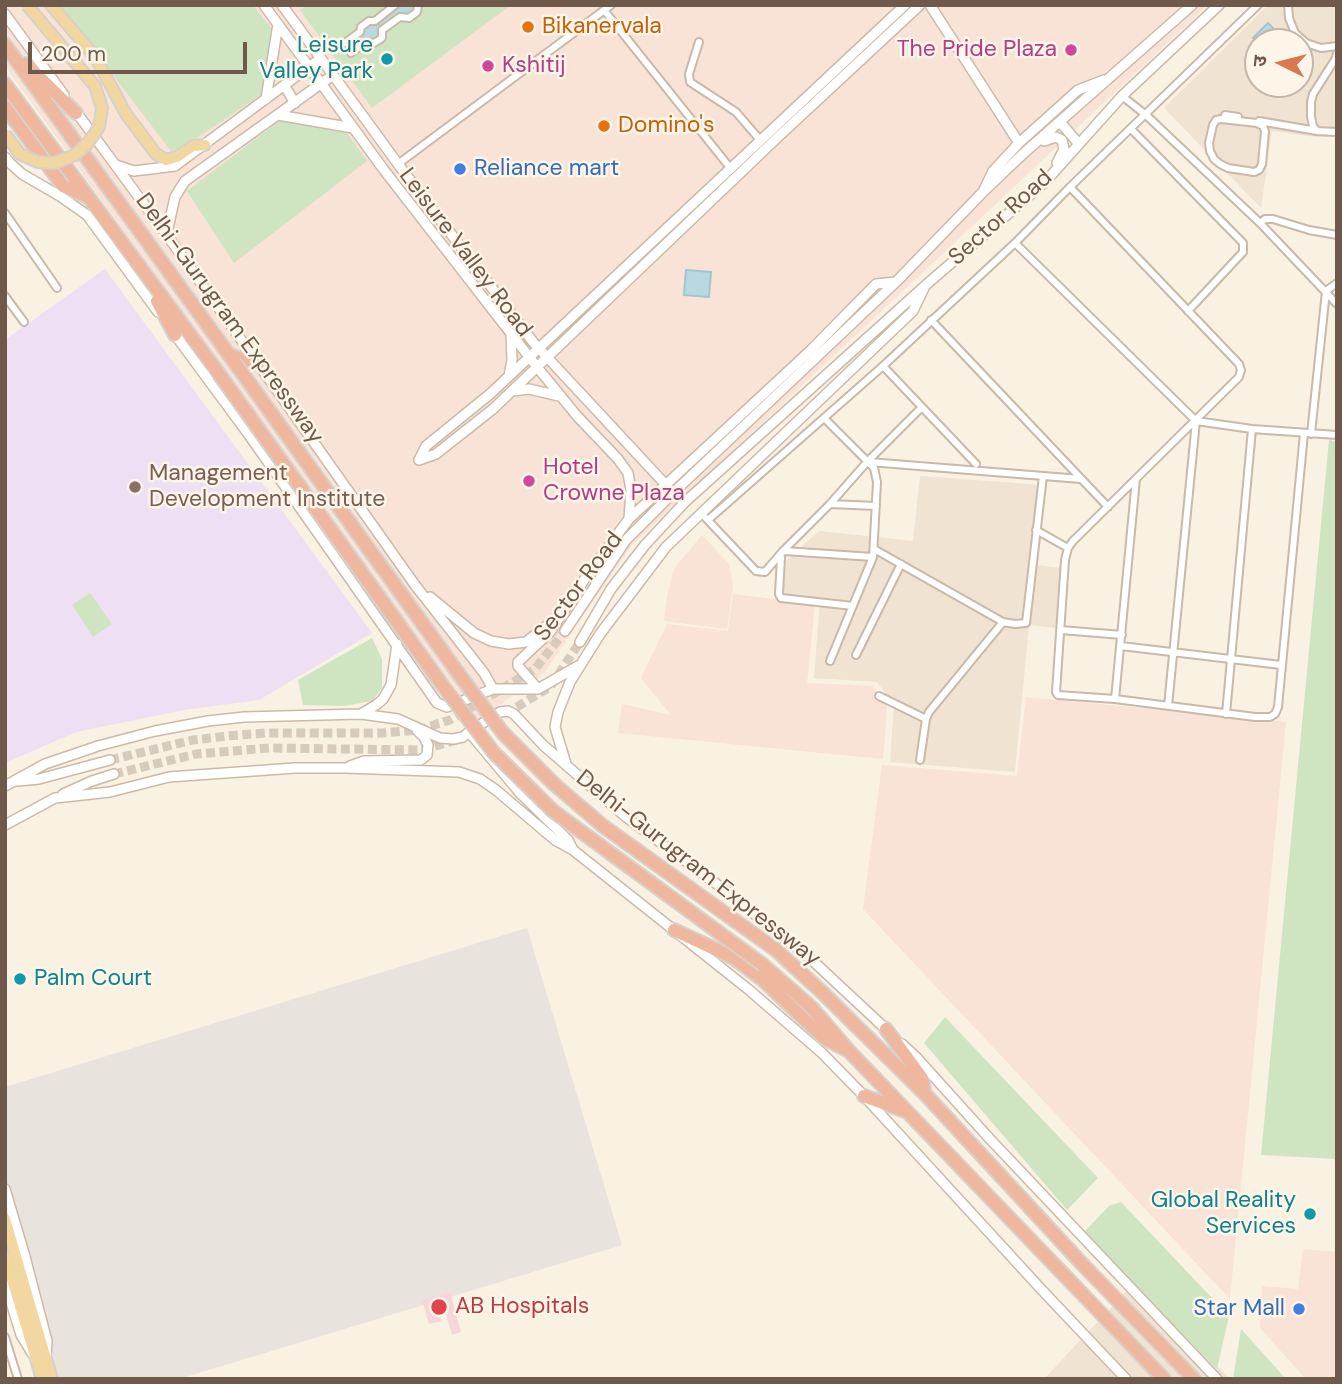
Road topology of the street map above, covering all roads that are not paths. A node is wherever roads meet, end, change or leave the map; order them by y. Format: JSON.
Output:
{"nodes":[{"id":1,"x":27,"y":5,"type":"edge"},
{"id":2,"x":51,"y":5,"type":"edge"},
{"id":3,"x":264,"y":5,"type":"edge"},
{"id":4,"x":282,"y":5,"type":"edge"},
{"id":5,"x":395,"y":5,"type":"edge"},
{"id":6,"x":418,"y":5,"type":"edge"},
{"id":7,"x":905,"y":5,"type":"edge"},
{"id":8,"x":920,"y":5,"type":"edge"},
{"id":9,"x":930,"y":5,"type":"edge"},
{"id":10,"x":1192,"y":5,"type":"edge"},
{"id":11,"x":1219,"y":5,"type":"edge"},
{"id":12,"x":1258,"y":5,"type":"edge"},
{"id":13,"x":1288,"y":5,"type":"edge"},
{"id":14,"x":607,"y":8,"type":"edge"},
{"id":15,"x":1207,"y":9,"type":"edge"},
{"id":16,"x":5,"y":14,"type":"edge"},
{"id":17,"x":278,"y":24,"type":"junction"},
{"id":18,"x":699,"y":42,"type":"dead end"},
{"id":19,"x":345,"y":43,"type":"dead end"},
{"id":20,"x":5,"y":45,"type":"edge"},
{"id":21,"x":1336,"y":49,"type":"edge"},
{"id":22,"x":351,"y":53,"type":"dead end"},
{"id":23,"x":321,"y":58,"type":"junction"},
{"id":24,"x":309,"y":66,"type":"junction"},
{"id":25,"x":333,"y":75,"type":"junction"},
{"id":26,"x":1111,"y":77,"type":"junction"},
{"id":27,"x":321,"y":83,"type":"junction"},
{"id":28,"x":5,"y":84,"type":"edge"},
{"id":29,"x":284,"y":85,"type":"junction"},
{"id":30,"x":1122,"y":96,"type":"junction"},
{"id":31,"x":266,"y":99,"type":"junction"},
{"id":32,"x":295,"y":103,"type":"junction"},
{"id":33,"x":5,"y":107,"type":"edge"},
{"id":34,"x":76,"y":113,"type":"junction"},
{"id":35,"x":278,"y":115,"type":"junction"},
{"id":36,"x":1146,"y":115,"type":"junction"},
{"id":37,"x":1225,"y":115,"type":"dead end"},
{"id":38,"x":1060,"y":121,"type":"junction"},
{"id":39,"x":354,"y":128,"type":"junction"},
{"id":40,"x":1131,"y":129,"type":"junction"},
{"id":41,"x":1317,"y":131,"type":"junction"},
{"id":42,"x":1337,"y":132,"type":"edge"},
{"id":43,"x":5,"y":134,"type":"edge"},
{"id":44,"x":761,"y":141,"type":"junction"},
{"id":45,"x":1019,"y":144,"type":"junction"},
{"id":46,"x":1079,"y":144,"type":"junction"},
{"id":47,"x":205,"y":145,"type":"junction"},
{"id":48,"x":1024,"y":153,"type":"junction"},
{"id":49,"x":5,"y":157,"type":"edge"},
{"id":50,"x":1214,"y":159,"type":"junction"},
{"id":51,"x":398,"y":164,"type":"junction"},
{"id":52,"x":116,"y":166,"type":"junction"},
{"id":53,"x":731,"y":169,"type":"junction"},
{"id":54,"x":1204,"y":170,"type":"junction"},
{"id":55,"x":1046,"y":181,"type":"junction"},
{"id":56,"x":1070,"y":187,"type":"junction"},
{"id":57,"x":982,"y":193,"type":"junction"},
{"id":58,"x":89,"y":197,"type":"junction"},
{"id":59,"x":5,"y":213,"type":"edge"},
{"id":60,"x":1260,"y":223,"type":"junction"},
{"id":61,"x":1337,"y":235,"type":"edge"},
{"id":62,"x":169,"y":238,"type":"junction"},
{"id":63,"x":1015,"y":243,"type":"junction"},
{"id":64,"x":137,"y":264,"type":"junction"},
{"id":65,"x":896,"y":282,"type":"junction"},
{"id":66,"x":1337,"y":283,"type":"edge"},
{"id":67,"x":927,"y":284,"type":"junction"},
{"id":68,"x":57,"y":288,"type":"dead end"},
{"id":69,"x":1326,"y":291,"type":"junction"},
{"id":70,"x":5,"y":296,"type":"edge"},
{"id":71,"x":1337,"y":304,"type":"edge"},
{"id":72,"x":1188,"y":311,"type":"junction"},
{"id":73,"x":222,"y":314,"type":"junction"},
{"id":74,"x":931,"y":320,"type":"junction"},
{"id":75,"x":24,"y":322,"type":"dead end"},
{"id":76,"x":511,"y":334,"type":"junction"},
{"id":77,"x":175,"y":335,"type":"junction"},
{"id":78,"x":215,"y":336,"type":"junction"},
{"id":79,"x":538,"y":349,"type":"junction"},
{"id":80,"x":529,"y":358,"type":"junction"},
{"id":81,"x":232,"y":359,"type":"junction"},
{"id":82,"x":547,"y":359,"type":"junction"},
{"id":83,"x":258,"y":364,"type":"junction"},
{"id":84,"x":883,"y":366,"type":"junction"},
{"id":85,"x":537,"y":367,"type":"junction"},
{"id":86,"x":509,"y":376,"type":"junction"},
{"id":87,"x":512,"y":391,"type":"junction"},
{"id":88,"x":559,"y":396,"type":"junction"},
{"id":89,"x":922,"y":407,"type":"junction"},
{"id":90,"x":824,"y":418,"type":"junction"},
{"id":91,"x":1196,"y":421,"type":"junction"},
{"id":92,"x":1252,"y":429,"type":"junction"},
{"id":93,"x":1307,"y":433,"type":"junction"},
{"id":94,"x":1337,"y":435,"type":"edge"},
{"id":95,"x":867,"y":462,"type":"junction"},
{"id":96,"x":976,"y":464,"type":"dead end"},
{"id":97,"x":1043,"y":476,"type":"junction"},
{"id":98,"x":1081,"y":479,"type":"junction"},
{"id":99,"x":1136,"y":479,"type":"junction"},
{"id":100,"x":666,"y":485,"type":"junction"},
{"id":101,"x":831,"y":504,"type":"junction"},
{"id":102,"x":876,"y":506,"type":"junction"},
{"id":103,"x":1108,"y":508,"type":"junction"},
{"id":104,"x":705,"y":517,"type":"junction"},
{"id":105,"x":629,"y":519,"type":"junction"},
{"id":106,"x":1036,"y":530,"type":"junction"},
{"id":107,"x":1068,"y":548,"type":"junction"},
{"id":108,"x":874,"y":549,"type":"junction"},
{"id":109,"x":782,"y":553,"type":"junction"},
{"id":110,"x":873,"y":557,"type":"junction"},
{"id":111,"x":901,"y":564,"type":"junction"},
{"id":112,"x":415,"y":584,"type":"junction"},
{"id":113,"x":853,"y":606,"type":"junction"},
{"id":114,"x":560,"y":615,"type":"junction"},
{"id":115,"x":1003,"y":622,"type":"junction"},
{"id":116,"x":1061,"y":630,"type":"junction"},
{"id":117,"x":565,"y":631,"type":"tunnel mouth"},
{"id":118,"x":1122,"y":635,"type":"junction"},
{"id":119,"x":580,"y":642,"type":"tunnel mouth"},
{"id":120,"x":397,"y":644,"type":"junction"},
{"id":121,"x":1121,"y":646,"type":"junction"},
{"id":122,"x":1174,"y":652,"type":"junction"},
{"id":123,"x":856,"y":654,"type":"dead end"},
{"id":124,"x":1231,"y":659,"type":"junction"},
{"id":125,"x":830,"y":661,"type":"dead end"},
{"id":126,"x":1281,"y":665,"type":"junction"},
{"id":127,"x":580,"y":666,"type":"junction"},
{"id":128,"x":493,"y":689,"type":"junction"},
{"id":129,"x":538,"y":689,"type":"junction"},
{"id":130,"x":879,"y":695,"type":"dead end"},
{"id":131,"x":1115,"y":699,"type":"junction"},
{"id":132,"x":1168,"y":706,"type":"junction"},
{"id":133,"x":1226,"y":713,"type":"junction"},
{"id":134,"x":359,"y":714,"type":"junction"},
{"id":135,"x":926,"y":719,"type":"junction"},
{"id":136,"x":413,"y":725,"type":"junction"},
{"id":137,"x":469,"y":732,"type":"junction"},
{"id":138,"x":110,"y":760,"type":"tunnel mouth"},
{"id":139,"x":920,"y":760,"type":"dead end"},
{"id":140,"x":566,"y":765,"type":"junction"},
{"id":141,"x":345,"y":768,"type":"junction"},
{"id":142,"x":114,"y":774,"type":"tunnel mouth"},
{"id":143,"x":16,"y":781,"type":"junction"},
{"id":144,"x":5,"y":786,"type":"edge"},
{"id":145,"x":55,"y":798,"type":"junction"},
{"id":146,"x":5,"y":825,"type":"edge"},
{"id":147,"x":573,"y":850,"type":"junction"},
{"id":148,"x":674,"y":930,"type":"junction"},
{"id":149,"x":886,"y":1029,"type":"junction"},
{"id":150,"x":849,"y":1051,"type":"junction"},
{"id":151,"x":925,"y":1094,"type":"junction"},
{"id":152,"x":864,"y":1096,"type":"junction"},
{"id":153,"x":909,"y":1113,"type":"junction"},
{"id":154,"x":5,"y":1189,"type":"edge"},
{"id":155,"x":5,"y":1219,"type":"edge"},
{"id":156,"x":5,"y":1256,"type":"edge"},
{"id":157,"x":14,"y":1267,"type":"junction"},
{"id":158,"x":5,"y":1283,"type":"edge"},
{"id":159,"x":5,"y":1337,"type":"edge"},
{"id":160,"x":41,"y":1359,"type":"junction"},
{"id":161,"x":18,"y":1379,"type":"edge"},
{"id":162,"x":42,"y":1379,"type":"edge"},
{"id":163,"x":52,"y":1379,"type":"edge"},
{"id":164,"x":1126,"y":1379,"type":"edge"},
{"id":165,"x":1164,"y":1379,"type":"edge"},
{"id":166,"x":1194,"y":1379,"type":"edge"},
{"id":167,"x":1217,"y":1379,"type":"edge"}],
"edges":[{"from":1,"to":43,"type":"main road","bridge":true},
{"from":2,"to":47,"type":"main road"},
{"from":3,"to":17,"type":"main road","name":"Leisure Valley Road"},
{"from":4,"to":23,"type":"main road","name":"Leisure Valley Road"},
{"from":5,"to":19,"type":"street"},
{"from":6,"to":22,"type":"street"},
{"from":7,"to":44,"type":"main road"},
{"from":8,"to":82,"type":"main road"},
{"from":9,"to":45,"type":"main road"},
{"from":10,"to":26,"type":"main road","name":"Sector Road"},
{"from":11,"to":15,"type":"main road","name":"Sector Road"},
{"from":12,"to":36,"type":"street"},
{"from":13,"to":21,"type":"street"},
{"from":14,"to":51,"type":"street"},
{"from":14,"to":53,"type":"street"},
{"from":15,"to":30,"type":"main road","name":"Sector Road"},
{"from":16,"to":34,"type":"main road"},
{"from":17,"to":24,"type":"main road","name":"Leisure Valley Road"},
{"from":17,"to":31,"type":"main road"},
{"from":18,"to":44,"type":"street"},
{"from":20,"to":34,"type":"highway"},
{"from":20,"to":78,"type":"highway","name":"Delhi-Gurugram Expressway"},
{"from":21,"to":41,"type":"street"},
{"from":23,"to":24,"type":"main road"},
{"from":23,"to":25,"type":"main road","name":"Leisure Valley Road"},
{"from":24,"to":27,"type":"main road","name":"Leisure Valley Road"},
{"from":24,"to":29,"type":"main road"},
{"from":25,"to":27,"type":"main road"},
{"from":25,"to":51,"type":"main road","name":"Leisure Valley Road"},
{"from":26,"to":38,"type":"main road","name":"Sector Road"},
{"from":26,"to":45,"type":"main road"},
{"from":27,"to":32,"type":"main road"},
{"from":27,"to":39,"type":"main road","name":"Leisure Valley Road"},
{"from":28,"to":58,"type":"highway","name":"Delhi-Gurugram Expressway"},
{"from":29,"to":31,"type":"main road"},
{"from":29,"to":32,"type":"main road"},
{"from":30,"to":36,"type":"street"},
{"from":30,"to":46,"type":"main road","name":"Sector Road"},
{"from":31,"to":47,"type":"main road"},
{"from":32,"to":35,"type":"main road"},
{"from":33,"to":58,"type":"highway"},
{"from":34,"to":52,"type":"main road"},
{"from":35,"to":39,"type":"main road"},
{"from":35,"to":62,"type":"main road"},
{"from":36,"to":40,"type":"street"},
{"from":36,"to":54,"type":"street"},
{"from":37,"to":41,"type":"street"},
{"from":38,"to":46,"type":"main road"},
{"from":38,"to":48,"type":"main road","name":"Sector Road"},
{"from":39,"to":76,"type":"main road","name":"Leisure Valley Road"},
{"from":40,"to":56,"type":"street"},
{"from":40,"to":72,"type":"street"},
{"from":41,"to":42,"type":"street"},
{"from":44,"to":53,"type":"main road"},
{"from":45,"to":57,"type":"main road"},
{"from":46,"to":55,"type":"main road","name":"Sector Road"},
{"from":47,"to":52,"type":"main road"},
{"from":48,"to":55,"type":"main road"},
{"from":48,"to":57,"type":"main road","name":"Sector Road"},
{"from":49,"to":77,"type":"main road"},
{"from":50,"to":50,"type":"street"},
{"from":50,"to":54,"type":"street"},
{"from":51,"to":79,"type":"main road","name":"Leisure Valley Road"},
{"from":52,"to":62,"type":"main road"},
{"from":53,"to":79,"type":"main road"},
{"from":54,"to":60,"type":"street"},
{"from":55,"to":67,"type":"main road","name":"Sector Road"},
{"from":56,"to":63,"type":"street"},
{"from":56,"to":72,"type":"street"},
{"from":57,"to":65,"type":"main road","name":"Sector Road"},
{"from":58,"to":64,"type":"highway","name":"Delhi-Gurugram Expressway"},
{"from":59,"to":68,"type":"street"},
{"from":60,"to":61,"type":"street"},
{"from":60,"to":69,"type":"street"},
{"from":62,"to":73,"type":"main road"},
{"from":63,"to":74,"type":"street"},
{"from":63,"to":91,"type":"street"},
{"from":64,"to":77,"type":"highway"},
{"from":64,"to":150,"type":"highway","name":"Delhi-Gurugram Expressway","bridge":true},
{"from":65,"to":100,"type":"main road","name":"Sector Road"},
{"from":65,"to":117,"type":"main road"},
{"from":66,"to":69,"type":"street"},
{"from":67,"to":104,"type":"main road","name":"Sector Road"},
{"from":67,"to":119,"type":"main road"},
{"from":69,"to":71,"type":"street"},
{"from":69,"to":93,"type":"street"},
{"from":70,"to":75,"type":"street"},
{"from":72,"to":91,"type":"street"},
{"from":73,"to":78,"type":"main road"},
{"from":73,"to":83,"type":"main road"},
{"from":74,"to":84,"type":"street"},
{"from":74,"to":98,"type":"street"},
{"from":76,"to":80,"type":"main road","name":"Leisure Valley Road"},
{"from":76,"to":86,"type":"main road"},
{"from":77,"to":120,"type":"main road"},
{"from":78,"to":81,"type":"highway","name":"Delhi-Gurugram Expressway"},
{"from":79,"to":80,"type":"main road"},
{"from":79,"to":82,"type":"main road","name":"Leisure Valley Road"},
{"from":80,"to":85,"type":"main road","name":"Leisure Valley Road"},
{"from":80,"to":86,"type":"main road"},
{"from":81,"to":83,"type":"highway"},
{"from":81,"to":151,"type":"highway","name":"Delhi-Gurugram Expressway","bridge":true},
{"from":82,"to":85,"type":"main road"},
{"from":82,"to":100,"type":"main road","name":"Leisure Valley Road"},
{"from":83,"to":112,"type":"main road"},
{"from":84,"to":89,"type":"street"},
{"from":84,"to":90,"type":"street"},
{"from":85,"to":87,"type":"main road"},
{"from":85,"to":88,"type":"main road","name":"Leisure Valley Road"},
{"from":86,"to":87,"type":"main road"},
{"from":87,"to":88,"type":"main road"},
{"from":88,"to":105,"type":"main road","name":"Leisure Valley Road"},
{"from":89,"to":95,"type":"street"},
{"from":89,"to":96,"type":"street"},
{"from":90,"to":95,"type":"street"},
{"from":90,"to":104,"type":"street"},
{"from":91,"to":92,"type":"street"},
{"from":91,"to":99,"type":"street"},
{"from":91,"to":122,"type":"street"},
{"from":92,"to":93,"type":"street"},
{"from":92,"to":124,"type":"street"},
{"from":93,"to":94,"type":"street"},
{"from":93,"to":126,"type":"street"},
{"from":95,"to":97,"type":"street"},
{"from":95,"to":101,"type":"street"},
{"from":95,"to":102,"type":"street"},
{"from":97,"to":98,"type":"street"},
{"from":97,"to":106,"type":"street"},
{"from":98,"to":103,"type":"street"},
{"from":99,"to":103,"type":"street"},
{"from":99,"to":118,"type":"street"},
{"from":100,"to":105,"type":"main road","name":"Sector Road"},
{"from":101,"to":102,"type":"street"},
{"from":101,"to":109,"type":"street"},
{"from":102,"to":108,"type":"street"},
{"from":103,"to":107,"type":"street"},
{"from":104,"to":109,"type":"street"},
{"from":104,"to":127,"type":"main road","name":"Sector Road"},
{"from":105,"to":114,"type":"main road","name":"Sector Road"},
{"from":106,"to":107,"type":"street"},
{"from":106,"to":115,"type":"street"},
{"from":107,"to":116,"type":"street"},
{"from":108,"to":110,"type":"street"},
{"from":108,"to":111,"type":"street"},
{"from":109,"to":110,"type":"street"},
{"from":109,"to":113,"type":"street"},
{"from":110,"to":113,"type":"street"},
{"from":111,"to":115,"type":"street"},
{"from":111,"to":123,"type":"street"},
{"from":112,"to":114,"type":"main road"},
{"from":112,"to":128,"type":"main road"},
{"from":113,"to":125,"type":"street"},
{"from":114,"to":129,"type":"main road","name":"Sector Road"},
{"from":115,"to":135,"type":"street"},
{"from":116,"to":118,"type":"street"},
{"from":116,"to":131,"type":"street"},
{"from":118,"to":121,"type":"street"},
{"from":120,"to":128,"type":"main road"},
{"from":120,"to":134,"type":"main road"},
{"from":121,"to":122,"type":"street"},
{"from":121,"to":131,"type":"street"},
{"from":122,"to":124,"type":"street"},
{"from":122,"to":132,"type":"street"},
{"from":124,"to":126,"type":"street"},
{"from":124,"to":133,"type":"street"},
{"from":126,"to":133,"type":"street"},
{"from":127,"to":129,"type":"main road","name":"Sector Road"},
{"from":127,"to":140,"type":"main road"},
{"from":128,"to":129,"type":"main road"},
{"from":130,"to":135,"type":"street"},
{"from":131,"to":132,"type":"street"},
{"from":132,"to":133,"type":"street"},
{"from":134,"to":136,"type":"main road"},
{"from":134,"to":143,"type":"main road"},
{"from":135,"to":139,"type":"street"},
{"from":136,"to":137,"type":"main road"},
{"from":136,"to":141,"type":"main road"},
{"from":137,"to":140,"type":"main road"},
{"from":137,"to":147,"type":"main road"},
{"from":138,"to":143,"type":"main road"},
{"from":140,"to":149,"type":"main road"},
{"from":141,"to":145,"type":"main road"},
{"from":141,"to":147,"type":"main road"},
{"from":142,"to":145,"type":"main road"},
{"from":143,"to":144,"type":"main road"},
{"from":145,"to":146,"type":"main road"},
{"from":147,"to":148,"type":"main road"},
{"from":148,"to":150,"type":"highway"},
{"from":148,"to":152,"type":"main road"},
{"from":149,"to":151,"type":"highway"},
{"from":149,"to":167,"type":"main road"},
{"from":150,"to":153,"type":"highway","name":"Delhi-Gurugram Expressway"},
{"from":151,"to":166,"type":"highway","name":"Delhi-Gurugram Expressway"},
{"from":152,"to":153,"type":"highway"},
{"from":152,"to":164,"type":"main road"},
{"from":153,"to":165,"type":"highway","name":"Delhi-Gurugram Expressway"},
{"from":154,"to":160,"type":"main road"},
{"from":155,"to":157,"type":"main road"},
{"from":156,"to":157,"type":"main road"},
{"from":157,"to":160,"type":"main road"},
{"from":158,"to":160,"type":"main road"},
{"from":159,"to":161,"type":"street"},
{"from":160,"to":162,"type":"main road"},
{"from":160,"to":163,"type":"main road"}]}
